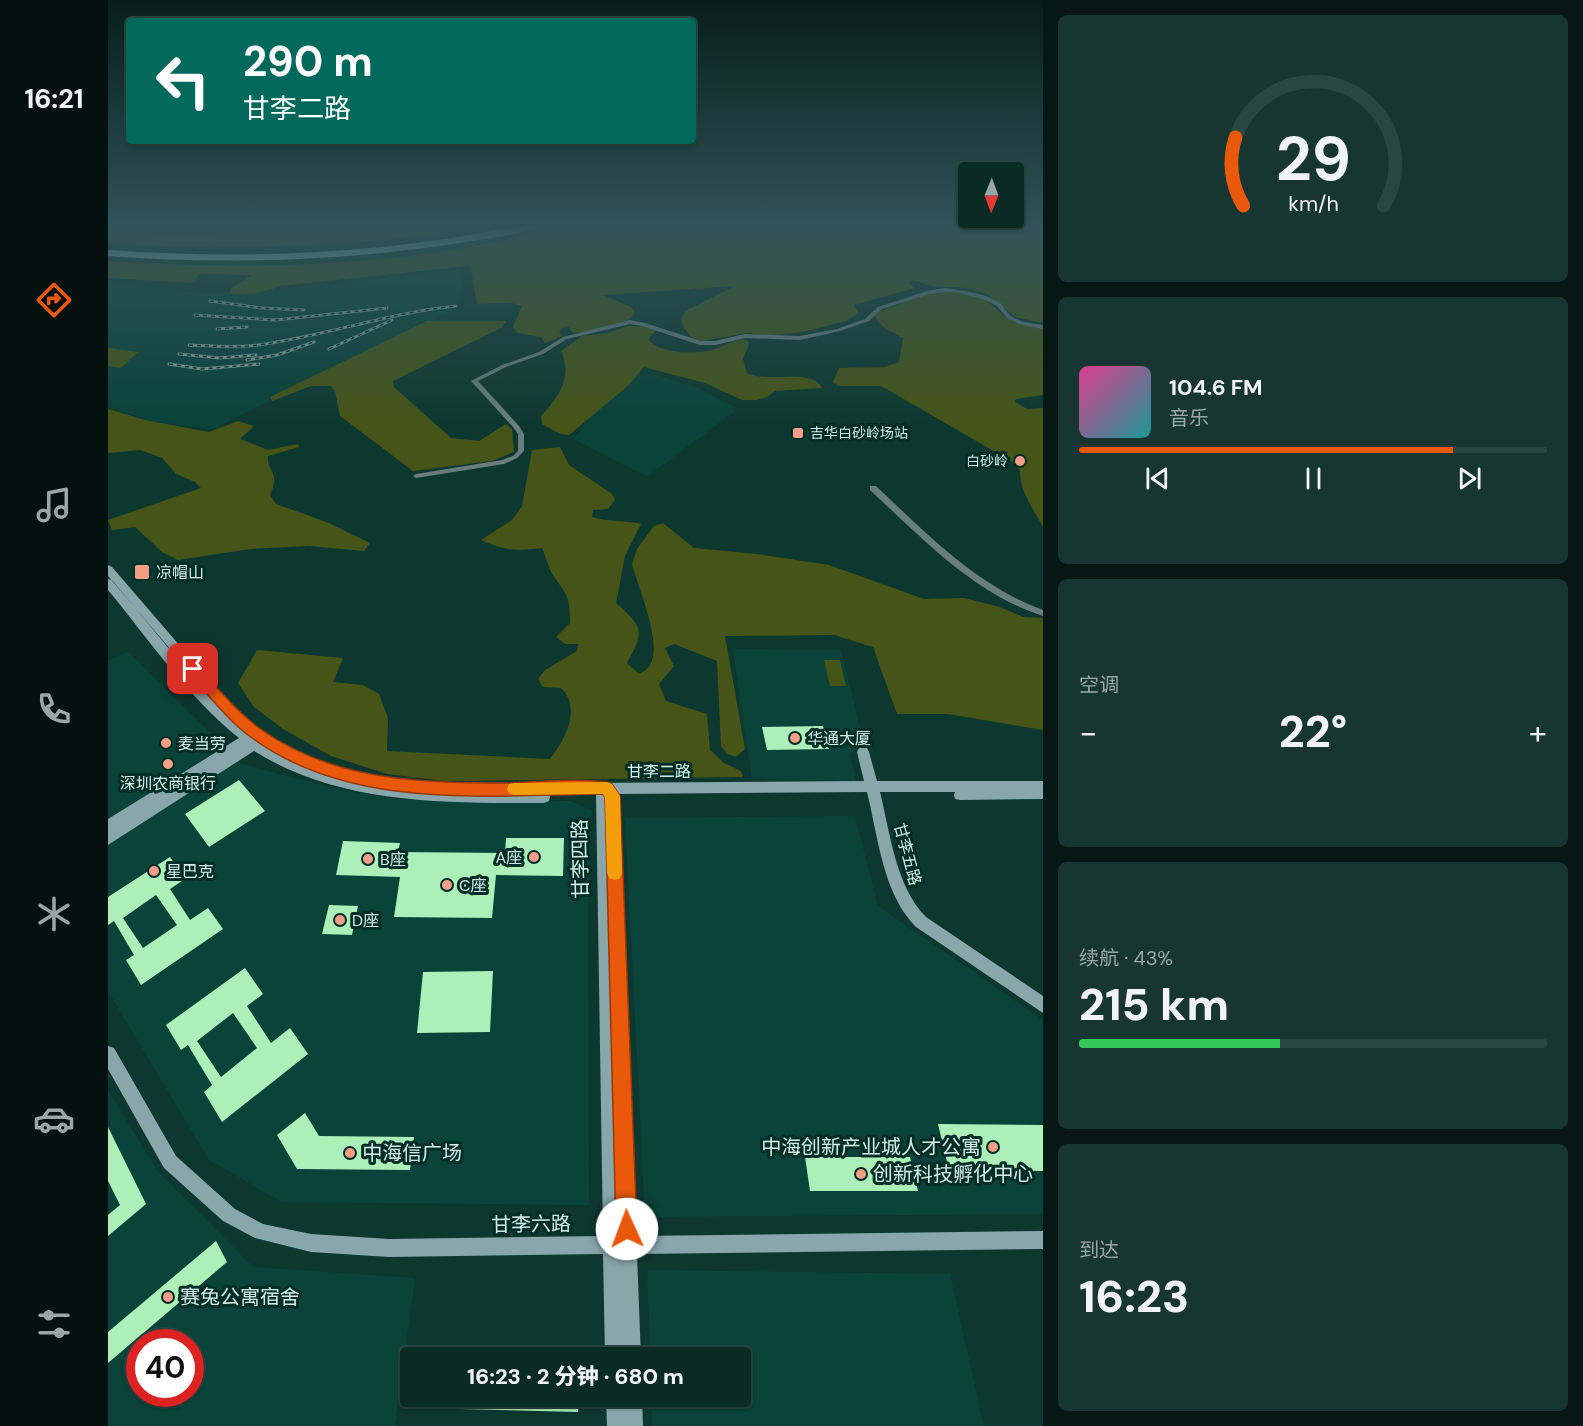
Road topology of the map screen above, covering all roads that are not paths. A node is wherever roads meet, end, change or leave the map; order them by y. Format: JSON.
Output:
{"nodes":[{"id":1,"x":932,"y":292,"type":"edge"},
{"id":2,"x":960,"y":292,"type":"edge"},
{"id":3,"x":1043,"y":327,"type":"edge"},
{"id":4,"x":416,"y":476,"type":"dead end"},
{"id":5,"x":873,"y":488,"type":"dead end"},
{"id":6,"x":108,"y":569,"type":"edge"},
{"id":7,"x":108,"y":583,"type":"edge"},
{"id":8,"x":1043,"y":613,"type":"edge"},
{"id":9,"x":253,"y":739,"type":"junction"},
{"id":10,"x":863,"y":752,"type":"dead end"},
{"id":11,"x":1043,"y":786,"type":"edge"},
{"id":12,"x":873,"y":791,"type":"junction"},
{"id":13,"x":607,"y":793,"type":"junction"},
{"id":14,"x":1043,"y":794,"type":"edge"},
{"id":15,"x":108,"y":826,"type":"edge"},
{"id":16,"x":108,"y":839,"type":"edge"},
{"id":17,"x":1043,"y":1005,"type":"edge"},
{"id":18,"x":108,"y":1054,"type":"edge"},
{"id":19,"x":1043,"y":1240,"type":"edge"},
{"id":20,"x":620,"y":1245,"type":"junction"},
{"id":21,"x":615,"y":1347,"type":"edge"},
{"id":22,"x":630,"y":1347,"type":"edge"},
{"id":23,"x":616,"y":1407,"type":"edge"},
{"id":24,"x":632,"y":1407,"type":"edge"},
{"id":25,"x":617,"y":1426,"type":"edge"},
{"id":26,"x":633,"y":1426,"type":"edge"}],
"edges":[{"from":1,"to":4,"type":"street"},
{"from":2,"to":3,"type":"street"},
{"from":5,"to":8,"type":"street"},
{"from":6,"to":9,"type":"street","name":"甘李二路"},
{"from":7,"to":9,"type":"street","name":"甘李二路"},
{"from":9,"to":13,"type":"street","name":"甘李二路"},
{"from":9,"to":15,"type":"street"},
{"from":9,"to":16,"type":"street"},
{"from":10,"to":12,"type":"street","name":"甘李五路"},
{"from":11,"to":12,"type":"street","name":"甘李二路"},
{"from":12,"to":13,"type":"street","name":"甘李二路"},
{"from":12,"to":14,"type":"street","name":"甘李二路"},
{"from":12,"to":17,"type":"street","name":"甘李五路"},
{"from":13,"to":20,"type":"street","name":"甘李四路"},
{"from":18,"to":20,"type":"street","name":"甘李六路"},
{"from":19,"to":20,"type":"street","name":"甘李六路"},
{"from":20,"to":21,"type":"street","name":"甘李四路"},
{"from":20,"to":22,"type":"street","name":"甘李四路"},
{"from":23,"to":25,"type":"street"},
{"from":24,"to":26,"type":"street"}]}
